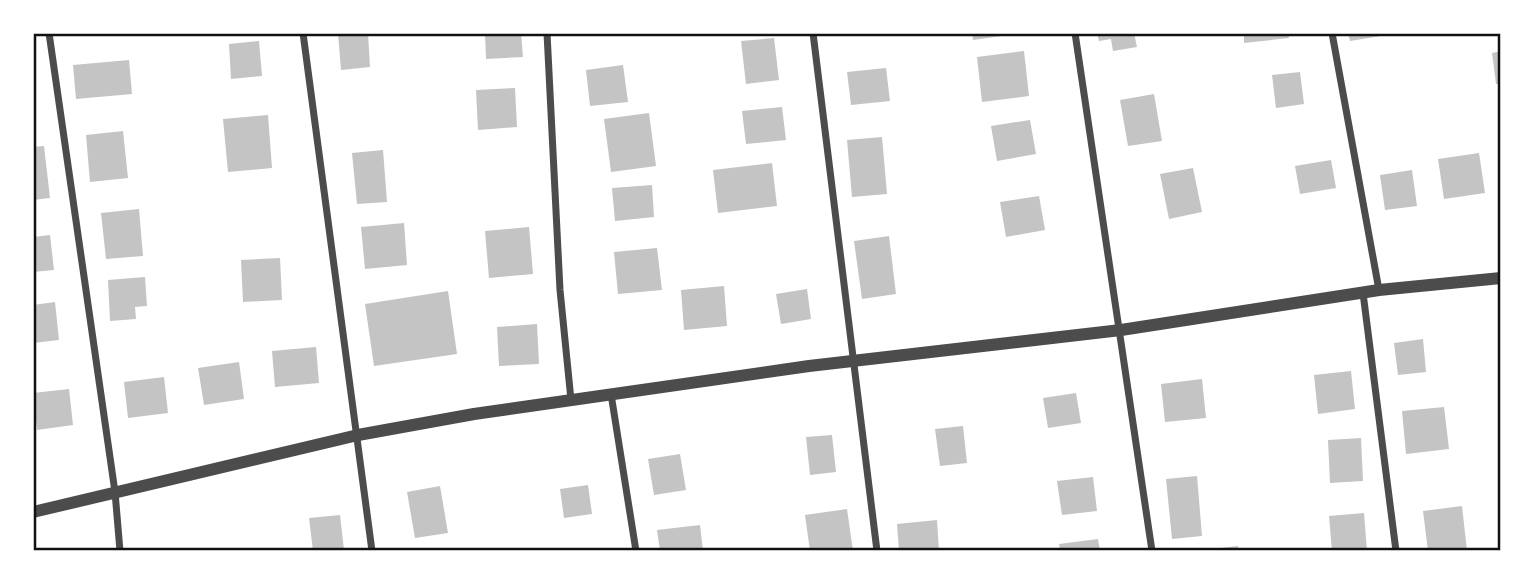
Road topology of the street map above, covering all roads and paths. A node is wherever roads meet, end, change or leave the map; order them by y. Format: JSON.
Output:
{"nodes":[{"id":1,"x":49,"y":33,"type":"edge"},
{"id":2,"x":303,"y":33,"type":"edge"},
{"id":3,"x":547,"y":33,"type":"edge"},
{"id":4,"x":813,"y":33,"type":"edge"},
{"id":5,"x":1075,"y":33,"type":"edge"},
{"id":6,"x":1332,"y":33,"type":"edge"},
{"id":7,"x":1501,"y":278,"type":"edge"},
{"id":8,"x":1380,"y":290,"type":"junction"},
{"id":9,"x":1363,"y":293,"type":"junction"},
{"id":10,"x":1121,"y":330,"type":"junction"},
{"id":11,"x":853,"y":361,"type":"junction"},
{"id":12,"x":611,"y":394,"type":"junction"},
{"id":13,"x":571,"y":400,"type":"junction"},
{"id":14,"x":358,"y":435,"type":"junction"},
{"id":15,"x":115,"y":492,"type":"junction"},
{"id":16,"x":33,"y":512,"type":"edge"},
{"id":17,"x":120,"y":551,"type":"edge"},
{"id":18,"x":372,"y":551,"type":"edge"},
{"id":19,"x":636,"y":551,"type":"edge"},
{"id":20,"x":877,"y":551,"type":"edge"},
{"id":21,"x":1152,"y":551,"type":"edge"},
{"id":22,"x":1396,"y":551,"type":"edge"}],
"edges":[{"from":1,"to":15,"type":"street"},
{"from":2,"to":14,"type":"street"},
{"from":3,"to":13,"type":"street"},
{"from":4,"to":11,"type":"street"},
{"from":5,"to":10,"type":"street"},
{"from":6,"to":8,"type":"street"},
{"from":7,"to":8,"type":"street"},
{"from":8,"to":9,"type":"street"},
{"from":9,"to":10,"type":"street"},
{"from":9,"to":22,"type":"street"},
{"from":10,"to":11,"type":"street"},
{"from":10,"to":21,"type":"street"},
{"from":11,"to":12,"type":"street"},
{"from":11,"to":20,"type":"street"},
{"from":12,"to":13,"type":"street"},
{"from":12,"to":19,"type":"street"},
{"from":13,"to":14,"type":"street"},
{"from":14,"to":15,"type":"street"},
{"from":14,"to":18,"type":"street"},
{"from":15,"to":16,"type":"street"},
{"from":15,"to":17,"type":"street"}]}
